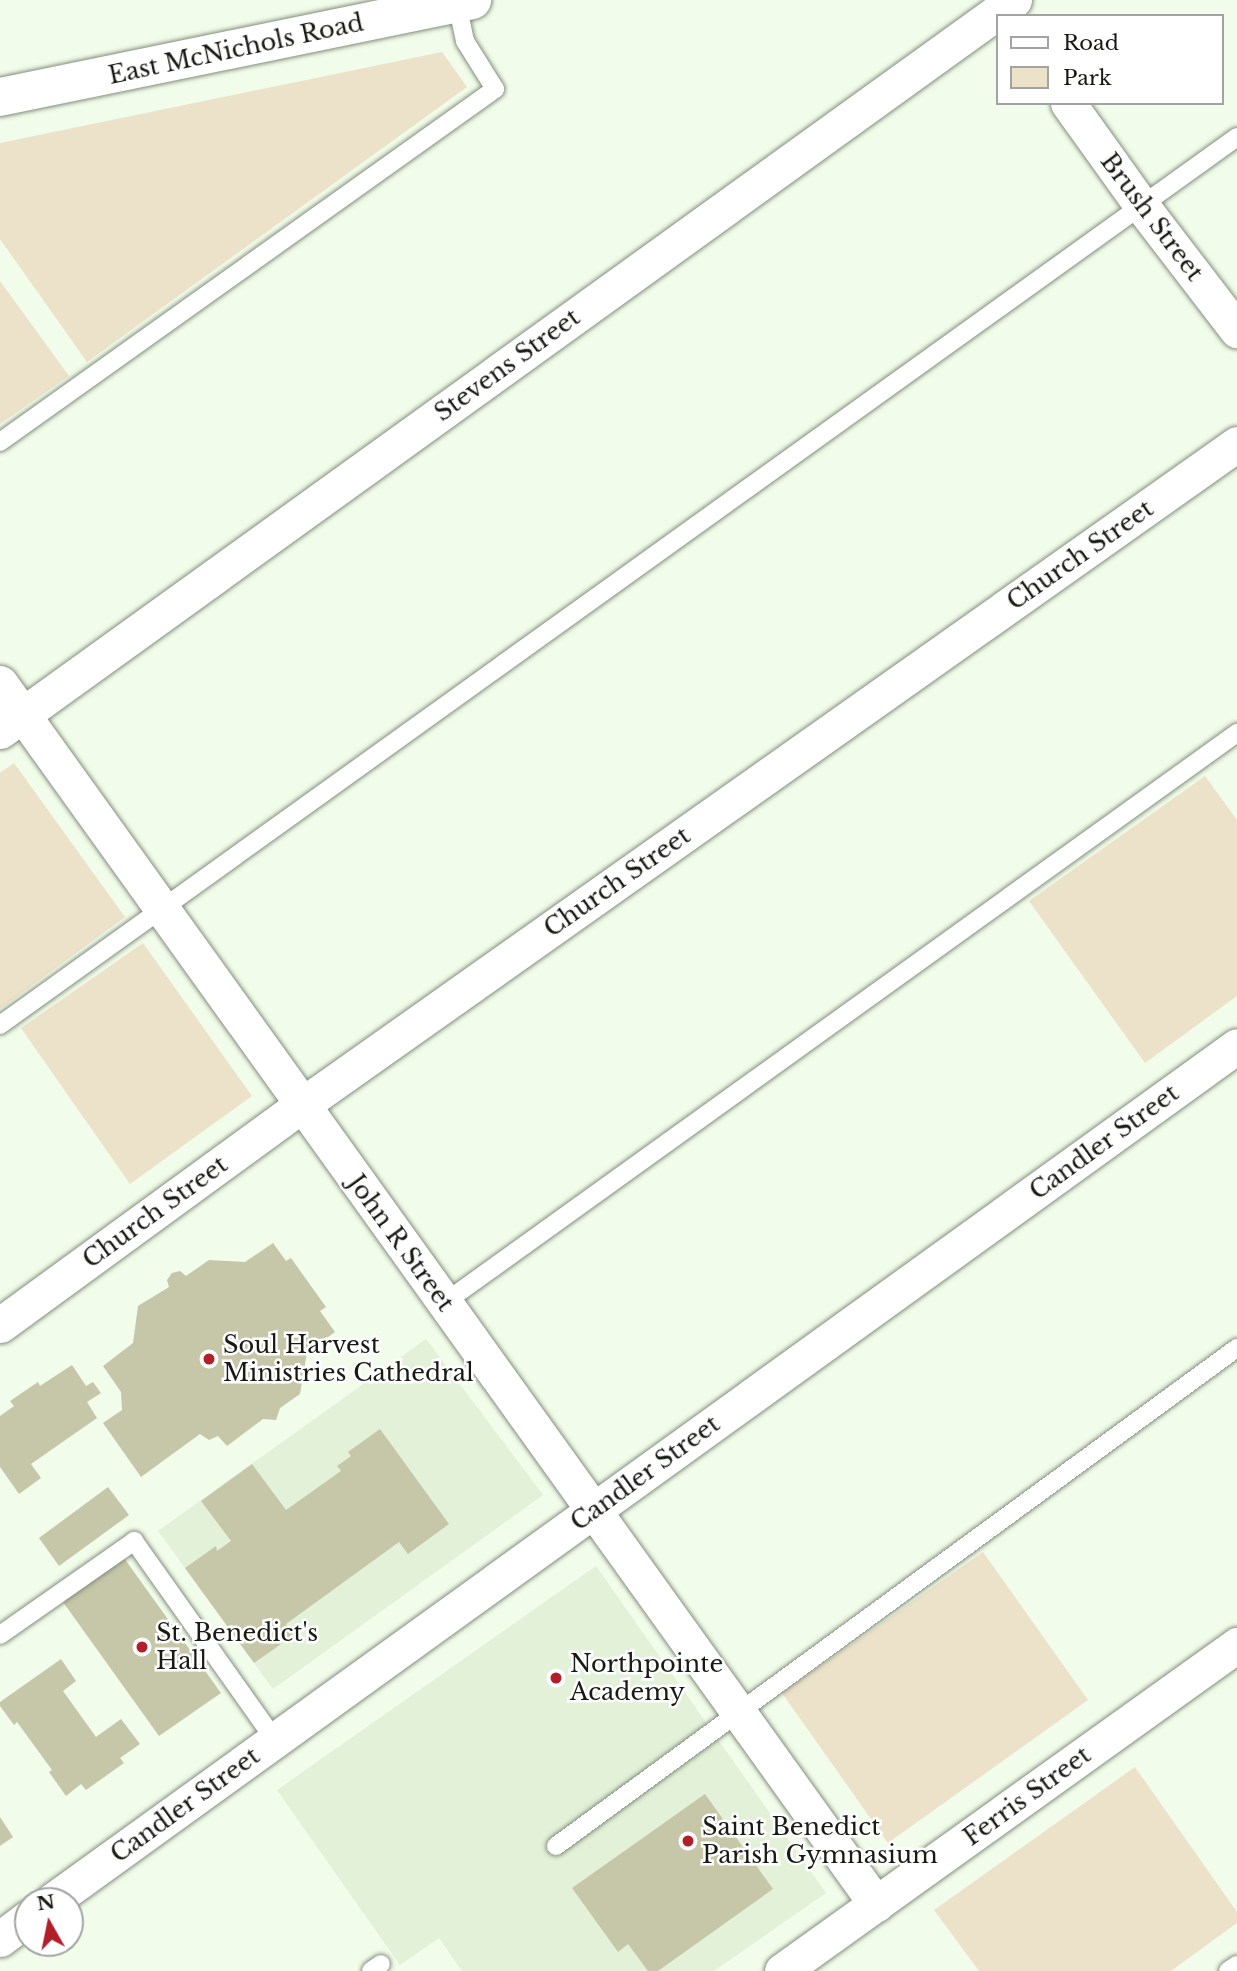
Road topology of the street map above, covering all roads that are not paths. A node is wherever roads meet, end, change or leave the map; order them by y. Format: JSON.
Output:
{"nodes":[{"id":1,"x":465,"y":2,"type":"edge"},
{"id":2,"x":1004,"y":6,"type":"edge"},
{"id":3,"x":0,"y":97,"type":"edge"},
{"id":4,"x":1069,"y":105,"type":"edge"},
{"id":5,"x":1237,"y":137,"type":"edge"},
{"id":6,"x":1141,"y":205,"type":"junction"},
{"id":7,"x":1237,"y":330,"type":"edge"},
{"id":8,"x":0,"y":442,"type":"edge"},
{"id":9,"x":1237,"y":444,"type":"edge"},
{"id":10,"x":0,"y":683,"type":"edge"},
{"id":11,"x":11,"y":723,"type":"edge"},
{"id":12,"x":1237,"y":733,"type":"edge"},
{"id":13,"x":161,"y":908,"type":"junction"},
{"id":14,"x":0,"y":1025,"type":"edge"},
{"id":15,"x":1237,"y":1046,"type":"edge"},
{"id":16,"x":302,"y":1105,"type":"junction"},
{"id":17,"x":444,"y":1303,"type":"junction"},
{"id":18,"x":0,"y":1325,"type":"edge"},
{"id":19,"x":1237,"y":1348,"type":"edge"},
{"id":20,"x":593,"y":1511,"type":"junction"},
{"id":21,"x":0,"y":1634,"type":"edge"},
{"id":22,"x":1237,"y":1645,"type":"edge"},
{"id":23,"x":737,"y":1712,"type":"junction"},
{"id":24,"x":275,"y":1740,"type":"junction"},
{"id":25,"x":556,"y":1846,"type":"dead end"},
{"id":26,"x":71,"y":1887,"type":"edge"},
{"id":27,"x":876,"y":1904,"type":"junction"},
{"id":28,"x":1237,"y":1965,"type":"edge"},
{"id":29,"x":782,"y":1971,"type":"edge"},
{"id":30,"x":1228,"y":1971,"type":"edge"}],
"edges":[{"from":1,"to":3,"type":"main road","name":"East McNichols Road"},
{"from":1,"to":8,"type":"lane"},
{"from":2,"to":11,"type":"street","name":"Stevens Street"},
{"from":4,"to":6,"type":"street","name":"Brush Street"},
{"from":5,"to":6,"type":"lane"},
{"from":6,"to":7,"type":"street","name":"Brush Street"},
{"from":6,"to":13,"type":"lane"},
{"from":9,"to":16,"type":"street","name":"Church Street"},
{"from":10,"to":11,"type":"street","name":"John R Street"},
{"from":11,"to":13,"type":"street","name":"John R Street"},
{"from":12,"to":17,"type":"lane"},
{"from":13,"to":14,"type":"lane"},
{"from":13,"to":16,"type":"street","name":"John R Street"},
{"from":15,"to":20,"type":"street","name":"Candler Street"},
{"from":16,"to":17,"type":"street","name":"John R Street"},
{"from":16,"to":18,"type":"street","name":"Church Street"},
{"from":17,"to":20,"type":"street","name":"John R Street"},
{"from":19,"to":23,"type":"lane"},
{"from":20,"to":23,"type":"street","name":"John R Street"},
{"from":20,"to":24,"type":"street","name":"Candler Street"},
{"from":21,"to":24,"type":"lane"},
{"from":22,"to":27,"type":"street","name":"Ferris Street"},
{"from":23,"to":25,"type":"lane"},
{"from":23,"to":27,"type":"street","name":"John R Street"},
{"from":24,"to":26,"type":"street","name":"Candler Street"},
{"from":27,"to":29,"type":"street","name":"Ferris Street"},
{"from":28,"to":30,"type":"lane"}]}
